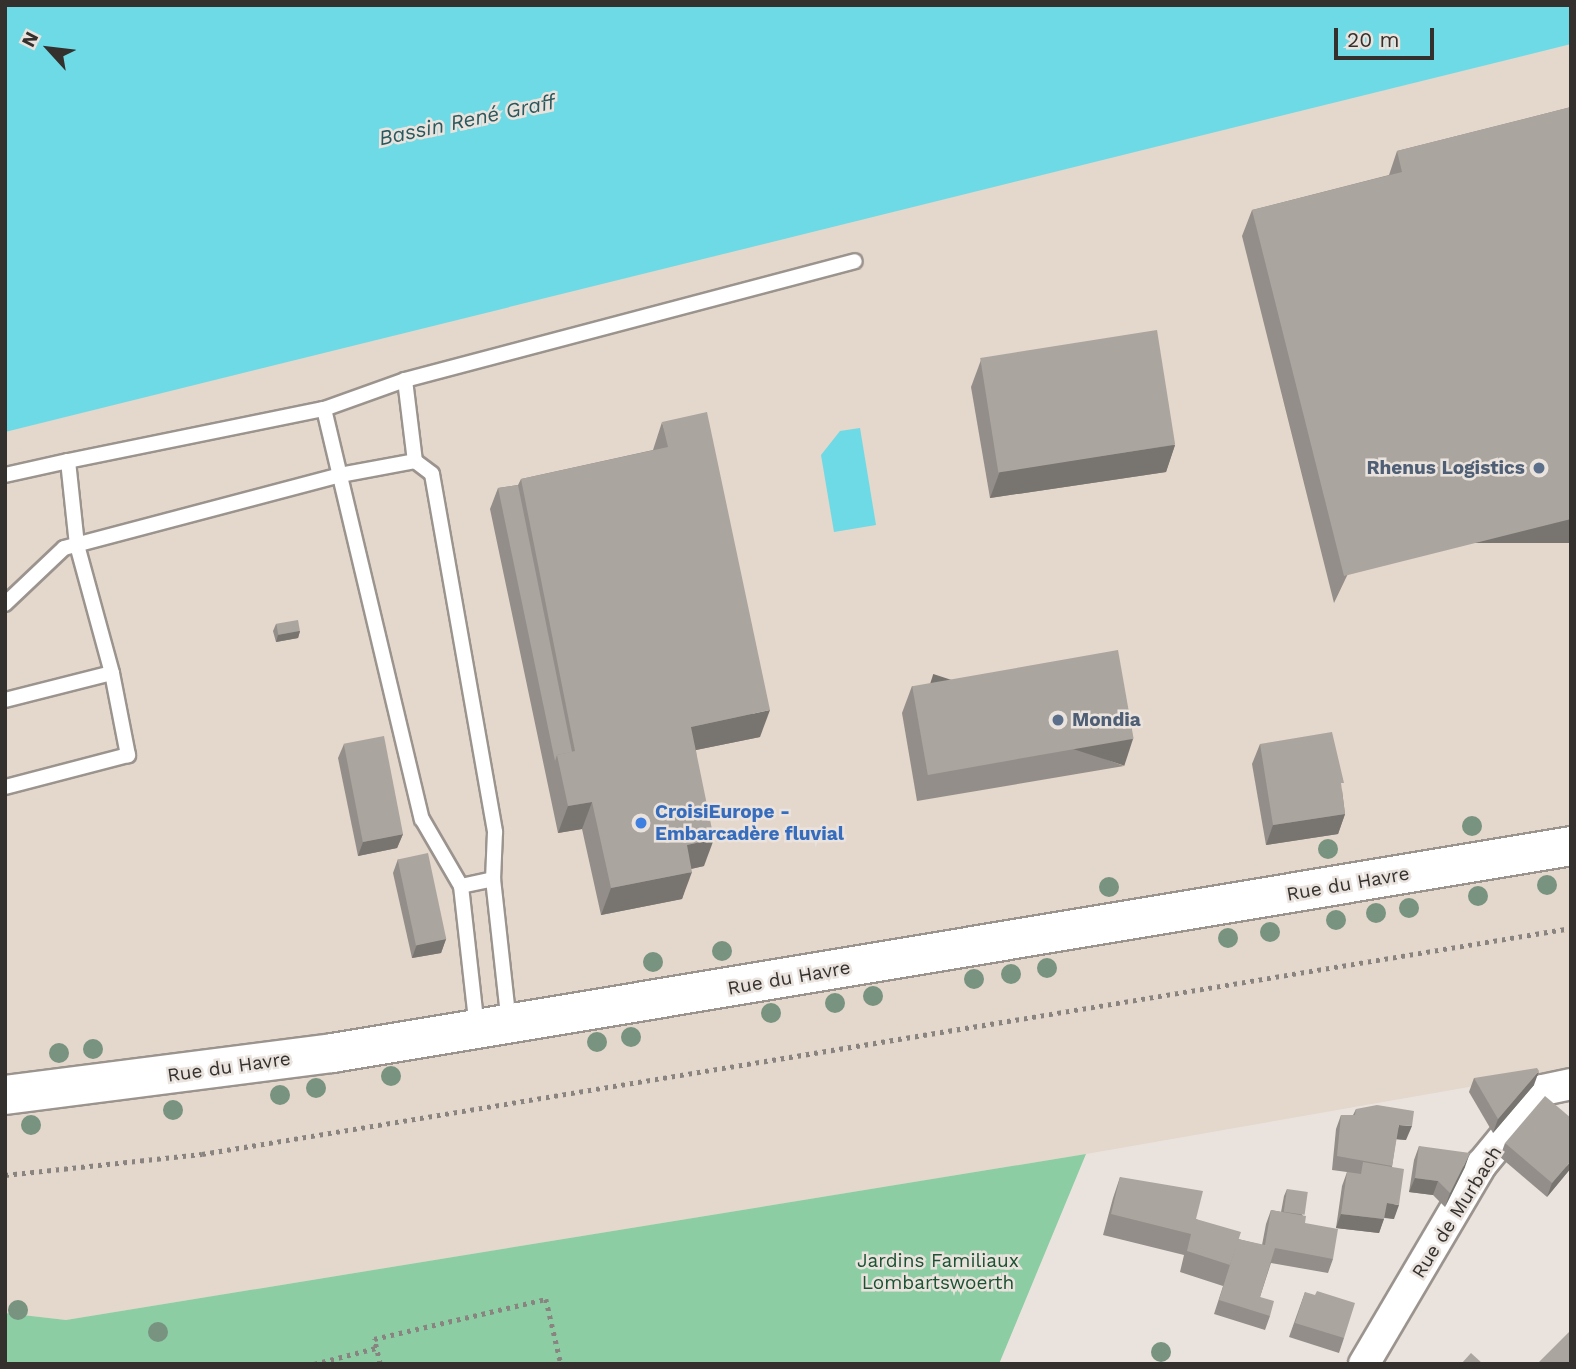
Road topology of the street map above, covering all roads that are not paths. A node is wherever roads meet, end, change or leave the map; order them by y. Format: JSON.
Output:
{"nodes":[{"id":1,"x":855,"y":261,"type":"dead end"},
{"id":2,"x":405,"y":380,"type":"junction"},
{"id":3,"x":324,"y":409,"type":"junction"},
{"id":4,"x":68,"y":461,"type":"junction"},
{"id":5,"x":415,"y":461,"type":"junction"},
{"id":6,"x":5,"y":475,"type":"edge"},
{"id":7,"x":340,"y":475,"type":"junction"},
{"id":8,"x":78,"y":545,"type":"junction"},
{"id":9,"x":5,"y":604,"type":"edge"},
{"id":10,"x":112,"y":673,"type":"junction"},
{"id":11,"x":5,"y":700,"type":"edge"},
{"id":12,"x":5,"y":788,"type":"edge"},
{"id":13,"x":1571,"y":846,"type":"edge"},
{"id":14,"x":493,"y":879,"type":"junction"},
{"id":15,"x":461,"y":886,"type":"junction"},
{"id":16,"x":493,"y":1027,"type":"junction"},
{"id":17,"x":1571,"y":1084,"type":"edge"},
{"id":18,"x":5,"y":1095,"type":"edge"},
{"id":19,"x":1364,"y":1364,"type":"edge"}],
"edges":[{"from":1,"to":2,"type":"lane"},
{"from":2,"to":3,"type":"lane"},
{"from":2,"to":5,"type":"lane"},
{"from":3,"to":4,"type":"lane"},
{"from":3,"to":7,"type":"lane"},
{"from":4,"to":6,"type":"lane"},
{"from":4,"to":8,"type":"lane"},
{"from":5,"to":7,"type":"lane"},
{"from":5,"to":14,"type":"lane"},
{"from":7,"to":8,"type":"lane"},
{"from":7,"to":15,"type":"lane"},
{"from":8,"to":9,"type":"lane"},
{"from":8,"to":10,"type":"lane"},
{"from":10,"to":11,"type":"lane"},
{"from":10,"to":12,"type":"lane"},
{"from":13,"to":16,"type":"main road","name":"Rue du Havre"},
{"from":14,"to":15,"type":"lane"},
{"from":14,"to":16,"type":"lane"},
{"from":15,"to":16,"type":"lane"},
{"from":16,"to":18,"type":"main road","name":"Rue du Havre"},
{"from":17,"to":19,"type":"street","name":"Rue de Murbach"}]}
